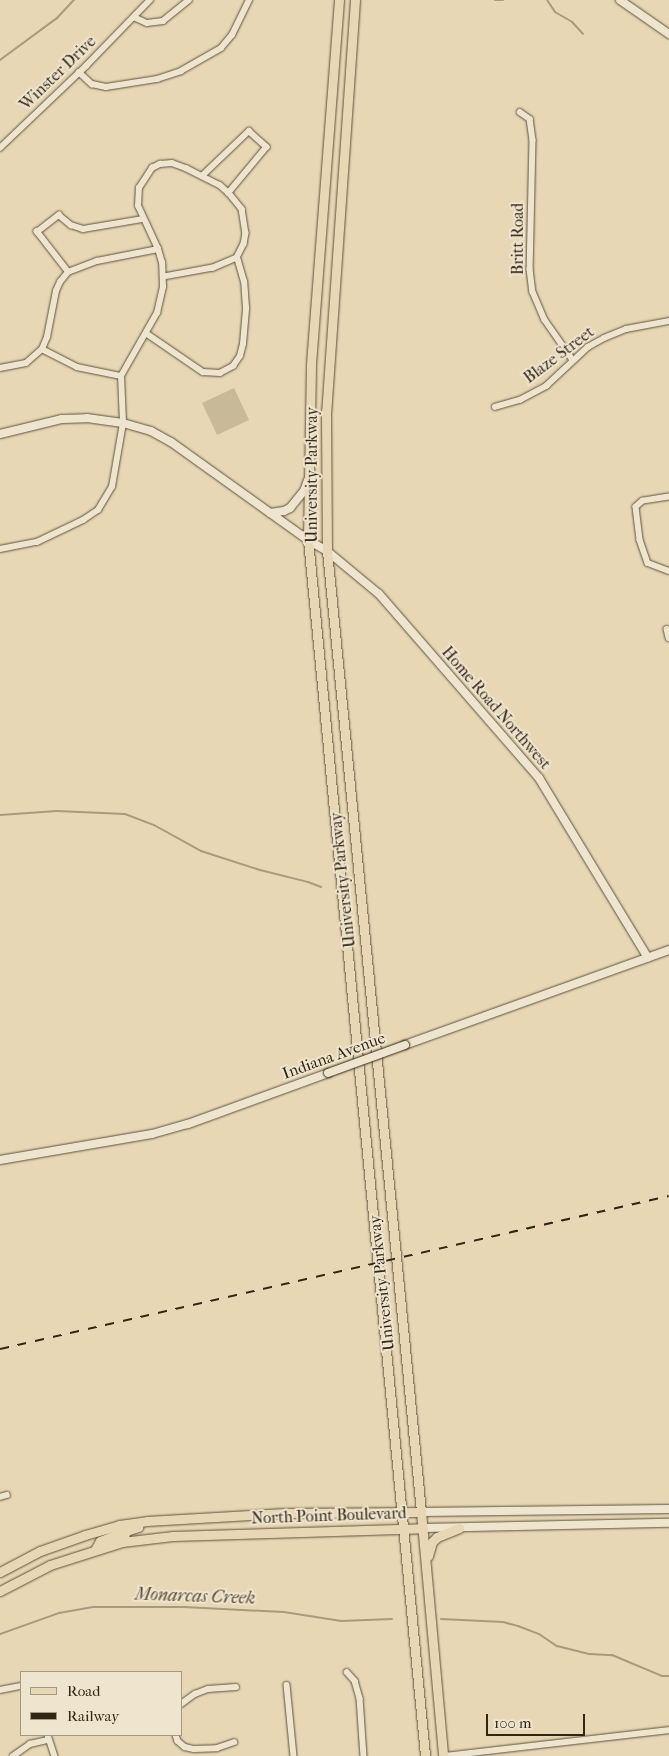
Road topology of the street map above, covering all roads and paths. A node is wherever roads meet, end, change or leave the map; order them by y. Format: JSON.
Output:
{"nodes":[{"id":1,"x":150,"y":0,"type":"edge"},
{"id":2,"x":189,"y":0,"type":"edge"},
{"id":3,"x":249,"y":0,"type":"edge"},
{"id":4,"x":339,"y":0,"type":"edge"},
{"id":5,"x":355,"y":0,"type":"edge"},
{"id":6,"x":620,"y":0,"type":"edge"},
{"id":7,"x":134,"y":17,"type":"junction"},
{"id":8,"x":669,"y":34,"type":"edge"},
{"id":9,"x":80,"y":72,"type":"junction"},
{"id":10,"x":520,"y":112,"type":"dead end"},
{"id":11,"x":0,"y":148,"type":"edge"},
{"id":12,"x":202,"y":176,"type":"junction"},
{"id":13,"x":229,"y":193,"type":"junction"},
{"id":14,"x":143,"y":219,"type":"junction"},
{"id":15,"x":158,"y":249,"type":"junction"},
{"id":16,"x":237,"y":258,"type":"junction"},
{"id":17,"x":68,"y":272,"type":"junction"},
{"id":18,"x":164,"y":277,"type":"junction"},
{"id":19,"x":669,"y":321,"type":"edge"},
{"id":20,"x":146,"y":333,"type":"junction"},
{"id":21,"x":42,"y":349,"type":"junction"},
{"id":22,"x":573,"y":360,"type":"junction"},
{"id":23,"x":0,"y":368,"type":"edge"},
{"id":24,"x":121,"y":376,"type":"junction"},
{"id":25,"x":495,"y":407,"type":"dead end"},
{"id":26,"x":123,"y":423,"type":"junction"},
{"id":27,"x":0,"y":434,"type":"edge"},
{"id":28,"x":309,"y":478,"type":"junction"},
{"id":29,"x":669,"y":497,"type":"edge"},
{"id":30,"x":270,"y":513,"type":"junction"},
{"id":31,"x":308,"y":540,"type":"junction"},
{"id":32,"x":0,"y":549,"type":"edge"},
{"id":33,"x":327,"y":551,"type":"junction"},
{"id":34,"x":669,"y":571,"type":"edge"},
{"id":35,"x":668,"y":629,"type":"dead end"},
{"id":36,"x":669,"y":638,"type":"edge"},
{"id":37,"x":669,"y":950,"type":"edge"},
{"id":38,"x":648,"y":958,"type":"junction"},
{"id":39,"x":0,"y":1160,"type":"edge"},
{"id":40,"x":7,"y":1495,"type":"dead end"},
{"id":41,"x":0,"y":1497,"type":"edge"},
{"id":42,"x":669,"y":1509,"type":"edge"},
{"id":43,"x":421,"y":1512,"type":"junction"},
{"id":44,"x":401,"y":1513,"type":"junction"},
{"id":45,"x":147,"y":1521,"type":"junction"},
{"id":46,"x":669,"y":1523,"type":"edge"},
{"id":47,"x":119,"y":1525,"type":"junction"},
{"id":48,"x":423,"y":1528,"type":"junction"},
{"id":49,"x":459,"y":1528,"type":"junction"},
{"id":50,"x":403,"y":1529,"type":"junction"},
{"id":51,"x":122,"y":1542,"type":"junction"},
{"id":52,"x":96,"y":1550,"type":"junction"},
{"id":53,"x":426,"y":1564,"type":"junction"},
{"id":54,"x":0,"y":1572,"type":"edge"},
{"id":55,"x":0,"y":1591,"type":"edge"},
{"id":56,"x":347,"y":1672,"type":"dead end"},
{"id":57,"x":287,"y":1685,"type":"dead end"},
{"id":58,"x":20,"y":1686,"type":"edge"},
{"id":59,"x":236,"y":1687,"type":"dead end"},
{"id":60,"x":0,"y":1690,"type":"edge"},
{"id":61,"x":182,"y":1703,"type":"edge"},
{"id":62,"x":669,"y":1730,"type":"edge"},
{"id":63,"x":176,"y":1736,"type":"edge"},
{"id":64,"x":48,"y":1737,"type":"edge"},
{"id":65,"x":234,"y":1742,"type":"dead end"},
{"id":66,"x":13,"y":1756,"type":"edge"},
{"id":67,"x":55,"y":1756,"type":"edge"},
{"id":68,"x":294,"y":1756,"type":"edge"},
{"id":69,"x":364,"y":1756,"type":"edge"},
{"id":70,"x":425,"y":1756,"type":"edge"},
{"id":71,"x":444,"y":1756,"type":"edge"}],
"edges":[{"from":1,"to":7,"type":"street","name":"Winster Drive"},
{"from":2,"to":7,"type":"street"},
{"from":3,"to":9,"type":"street"},
{"from":4,"to":28,"type":"main road","name":"University Parkway"},
{"from":5,"to":33,"type":"main road","name":"University Parkway"},
{"from":6,"to":8,"type":"main road"},
{"from":7,"to":9,"type":"street","name":"Winster Drive"},
{"from":9,"to":11,"type":"street","name":"Winster Drive"},
{"from":10,"to":22,"type":"street","name":"Britt Road"},
{"from":12,"to":13,"type":"street"},
{"from":12,"to":13,"type":"street"},
{"from":12,"to":14,"type":"street"},
{"from":13,"to":16,"type":"street"},
{"from":14,"to":15,"type":"street"},
{"from":14,"to":17,"type":"street"},
{"from":15,"to":17,"type":"street"},
{"from":15,"to":18,"type":"street"},
{"from":16,"to":18,"type":"street"},
{"from":16,"to":20,"type":"street"},
{"from":17,"to":21,"type":"street"},
{"from":18,"to":20,"type":"street"},
{"from":19,"to":22,"type":"street","name":"Blaze Street"},
{"from":20,"to":24,"type":"street"},
{"from":21,"to":23,"type":"street"},
{"from":21,"to":24,"type":"street"},
{"from":22,"to":25,"type":"street","name":"Blaze Street"},
{"from":24,"to":26,"type":"street"},
{"from":26,"to":27,"type":"main road","name":"Home Road Northwest"},
{"from":26,"to":30,"type":"main road","name":"Home Road Northwest"},
{"from":26,"to":32,"type":"street"},
{"from":28,"to":30,"type":"main road"},
{"from":28,"to":31,"type":"main road","name":"University Parkway"},
{"from":29,"to":34,"type":"street"},
{"from":30,"to":31,"type":"main road","name":"Home Road Northwest"},
{"from":31,"to":33,"type":"main road","name":"Home Road Northwest"},
{"from":31,"to":44,"type":"main road","name":"University Parkway"},
{"from":33,"to":38,"type":"main road","name":"Home Road Northwest"},
{"from":33,"to":43,"type":"main road","name":"University Parkway"},
{"from":35,"to":36,"type":"street"},
{"from":37,"to":38,"type":"main road","name":"Indiana Avenue"},
{"from":38,"to":39,"type":"main road","name":"Indiana Avenue","bridge":true},
{"from":40,"to":41,"type":"street"},
{"from":42,"to":43,"type":"main road","name":"North Point Boulevard"},
{"from":43,"to":44,"type":"main road","name":"North Point Boulevard"},
{"from":43,"to":48,"type":"main road","name":"University Parkway"},
{"from":44,"to":45,"type":"main road","name":"North Point Boulevard"},
{"from":44,"to":50,"type":"main road","name":"University Parkway"},
{"from":45,"to":47,"type":"main road","name":"North Point Boulevard"},
{"from":45,"to":51,"type":"main road"},
{"from":46,"to":49,"type":"main road","name":"North Point Boulevard"},
{"from":47,"to":52,"type":"main road"},
{"from":47,"to":54,"type":"main road","name":"North Point Boulevard"},
{"from":48,"to":49,"type":"main road","name":"North Point Boulevard"},
{"from":48,"to":50,"type":"main road","name":"North Point Boulevard"},
{"from":48,"to":53,"type":"main road","name":"University Parkway"},
{"from":49,"to":53,"type":"main road"},
{"from":50,"to":51,"type":"main road","name":"North Point Boulevard"},
{"from":50,"to":70,"type":"main road","name":"University Parkway"},
{"from":51,"to":52,"type":"main road","name":"North Point Boulevard"},
{"from":52,"to":55,"type":"main road","name":"North Point Boulevard"},
{"from":53,"to":71,"type":"main road","name":"University Parkway"},
{"from":56,"to":69,"type":"street"},
{"from":57,"to":68,"type":"street"},
{"from":58,"to":60,"type":"street"},
{"from":59,"to":61,"type":"street"},
{"from":62,"to":71,"type":"street"},
{"from":63,"to":65,"type":"street"},
{"from":64,"to":66,"type":"street"},
{"from":64,"to":67,"type":"street"}]}
